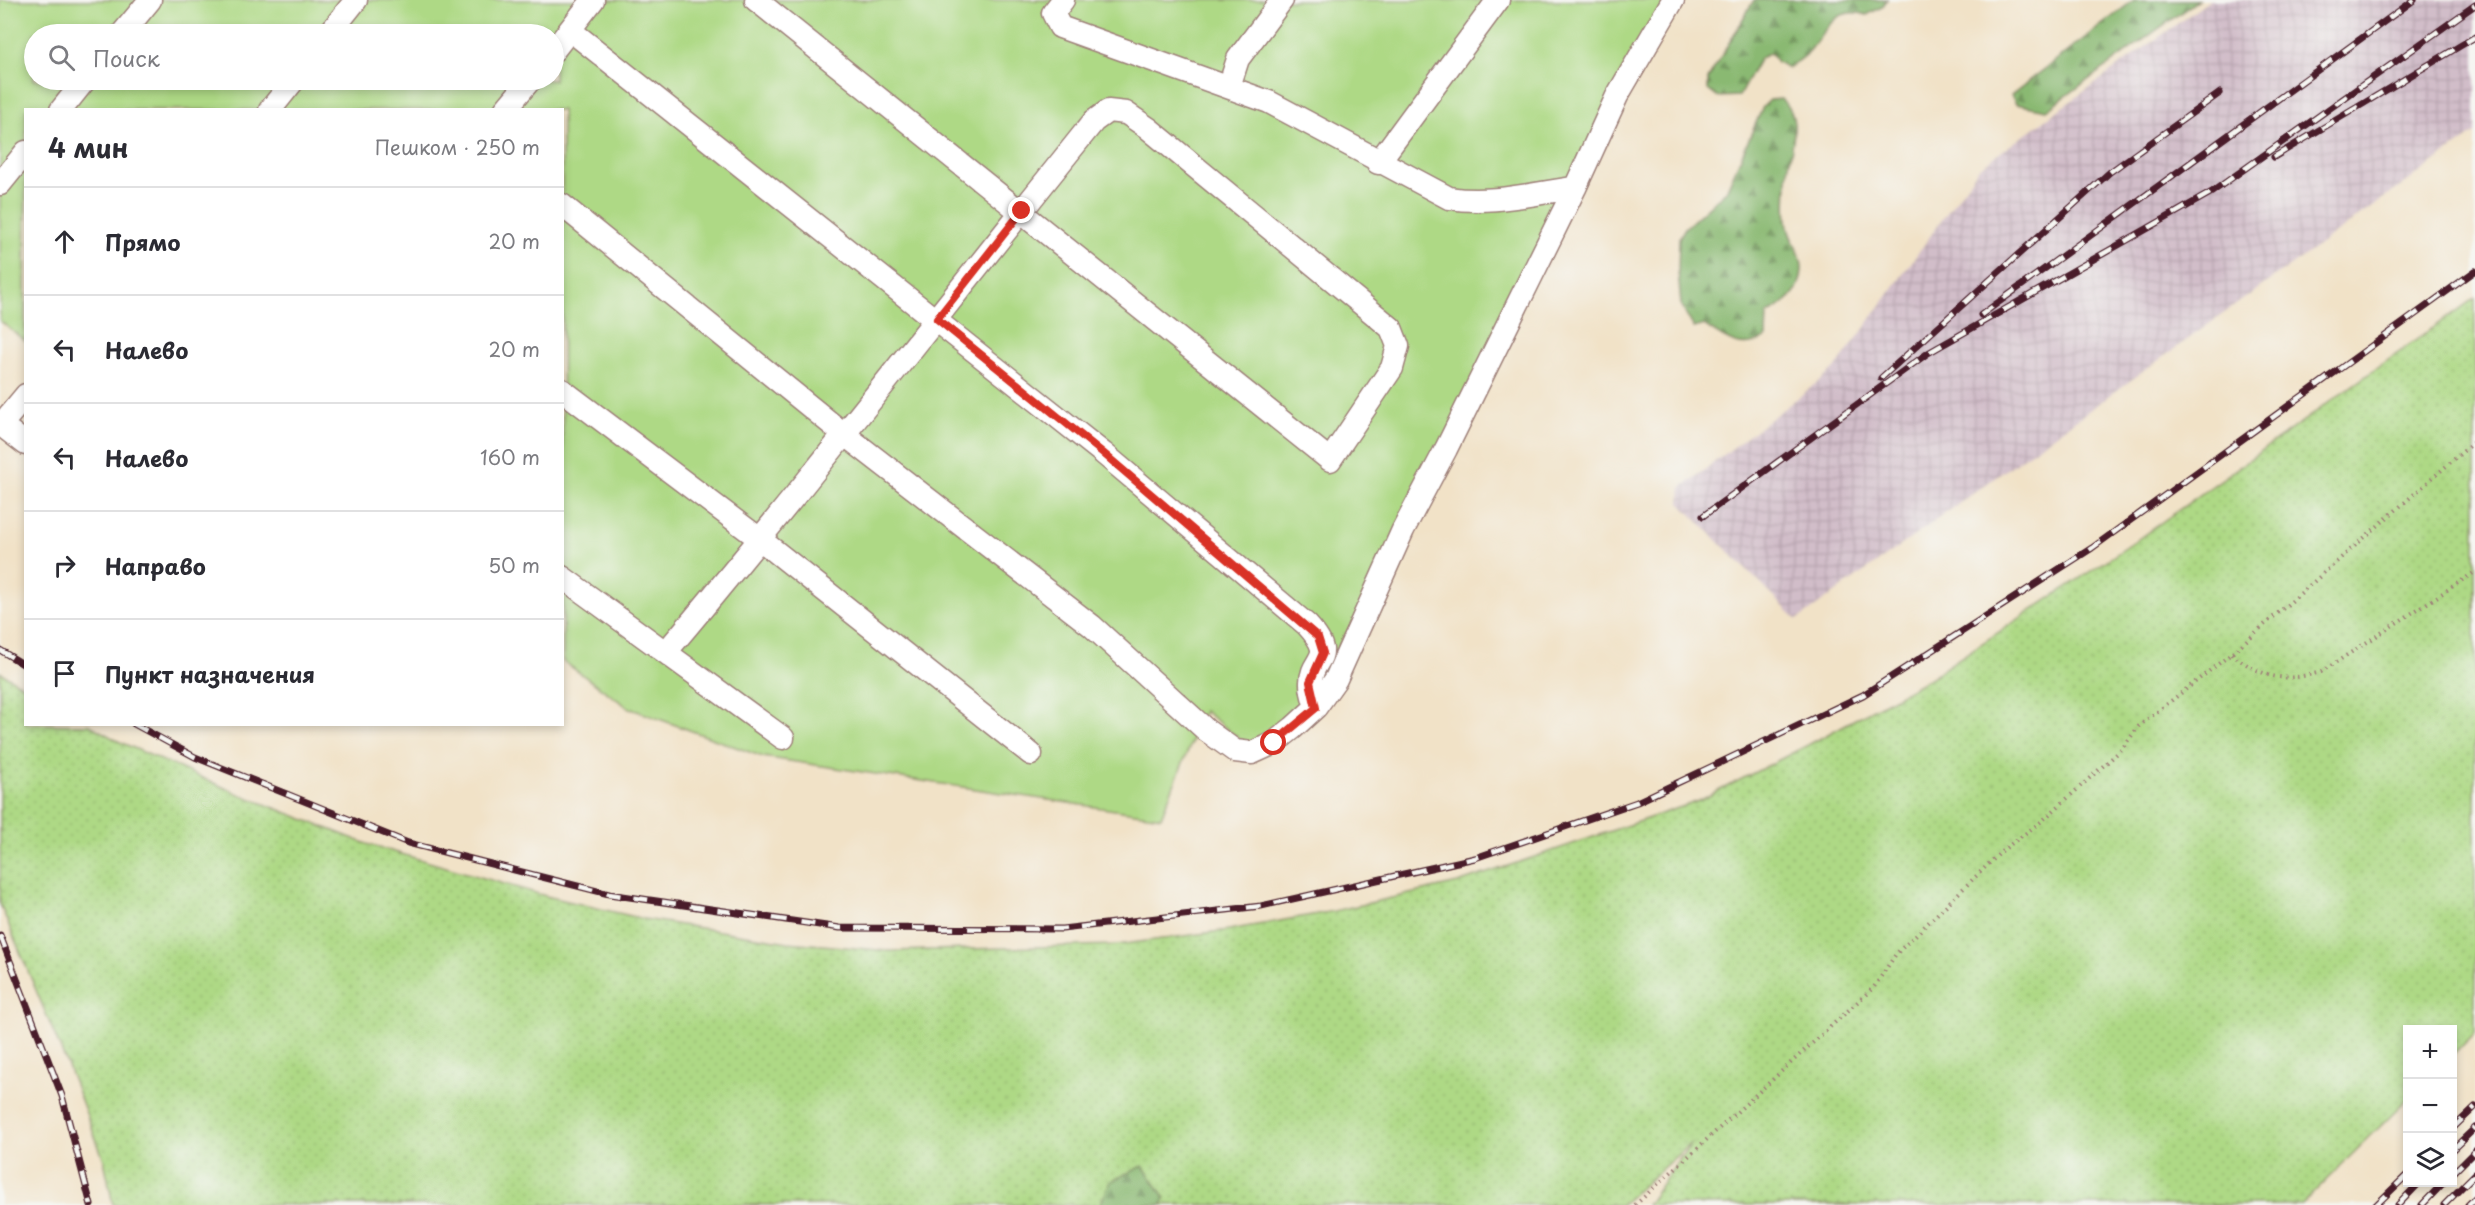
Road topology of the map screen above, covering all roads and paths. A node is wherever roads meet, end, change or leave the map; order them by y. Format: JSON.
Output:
{"nodes":[{"id":1,"x":150,"y":0,"type":"edge"},
{"id":2,"x":356,"y":0,"type":"edge"},
{"id":3,"x":592,"y":0,"type":"edge"},
{"id":4,"x":756,"y":0,"type":"edge"},
{"id":5,"x":1063,"y":0,"type":"edge"},
{"id":6,"x":1282,"y":0,"type":"edge"},
{"id":7,"x":1498,"y":0,"type":"edge"},
{"id":8,"x":1673,"y":0,"type":"edge"},
{"id":9,"x":130,"y":24,"type":"edge"},
{"id":10,"x":337,"y":24,"type":"edge"},
{"id":11,"x":570,"y":30,"type":"junction"},
{"id":12,"x":564,"y":38,"type":"edge"},
{"id":13,"x":1229,"y":87,"type":"junction"},
{"id":14,"x":77,"y":90,"type":"edge"},
{"id":15,"x":286,"y":90,"type":"edge"},
{"id":16,"x":522,"y":90,"type":"edge"},
{"id":17,"x":63,"y":108,"type":"edge"},
{"id":18,"x":272,"y":108,"type":"edge"},
{"id":19,"x":507,"y":108,"type":"edge"},
{"id":20,"x":24,"y":154,"type":"edge"},
{"id":21,"x":1378,"y":162,"type":"junction"},
{"id":22,"x":0,"y":184,"type":"edge"},
{"id":23,"x":1575,"y":188,"type":"junction"},
{"id":24,"x":564,"y":207,"type":"edge"},
{"id":25,"x":1022,"y":211,"type":"junction"},
{"id":26,"x":937,"y":319,"type":"junction"},
{"id":27,"x":564,"y":392,"type":"edge"},
{"id":28,"x":24,"y":397,"type":"edge"},
{"id":29,"x":0,"y":424,"type":"edge"},
{"id":30,"x":845,"y":435,"type":"junction"},
{"id":31,"x":2475,"y":441,"type":"edge"},
{"id":32,"x":24,"y":442,"type":"edge"},
{"id":33,"x":760,"y":540,"type":"junction"},
{"id":34,"x":2475,"y":572,"type":"edge"},
{"id":35,"x":564,"y":578,"type":"edge"},
{"id":36,"x":666,"y":652,"type":"junction"},
{"id":37,"x":2231,"y":654,"type":"junction"},
{"id":38,"x":1316,"y":708,"type":"junction"},
{"id":39,"x":783,"y":738,"type":"dead end"},
{"id":40,"x":1031,"y":754,"type":"dead end"},
{"id":41,"x":1635,"y":1205,"type":"edge"}],
"edges":[{"from":1,"to":9,"type":"lane"},
{"from":2,"to":10,"type":"lane"},
{"from":3,"to":11,"type":"lane"},
{"from":4,"to":25,"type":"lane"},
{"from":5,"to":13,"type":"lane"},
{"from":6,"to":13,"type":"lane"},
{"from":7,"to":21,"type":"lane"},
{"from":8,"to":23,"type":"lane"},
{"from":11,"to":12,"type":"lane"},
{"from":11,"to":26,"type":"lane"},
{"from":13,"to":21,"type":"lane"},
{"from":14,"to":17,"type":"lane"},
{"from":15,"to":18,"type":"lane"},
{"from":16,"to":19,"type":"lane"},
{"from":20,"to":22,"type":"lane"},
{"from":21,"to":23,"type":"lane"},
{"from":23,"to":38,"type":"lane"},
{"from":24,"to":30,"type":"lane"},
{"from":25,"to":25,"type":"lane"},
{"from":25,"to":26,"type":"lane"},
{"from":26,"to":30,"type":"lane"},
{"from":26,"to":38,"type":"lane"},
{"from":27,"to":33,"type":"lane"},
{"from":28,"to":29,"type":"lane"},
{"from":29,"to":32,"type":"lane"},
{"from":30,"to":33,"type":"lane"},
{"from":30,"to":38,"type":"lane"},
{"from":31,"to":37,"type":"path"},
{"from":33,"to":36,"type":"lane"},
{"from":33,"to":40,"type":"lane"},
{"from":34,"to":37,"type":"path"},
{"from":35,"to":36,"type":"lane"},
{"from":36,"to":39,"type":"lane"},
{"from":37,"to":41,"type":"path"}]}
